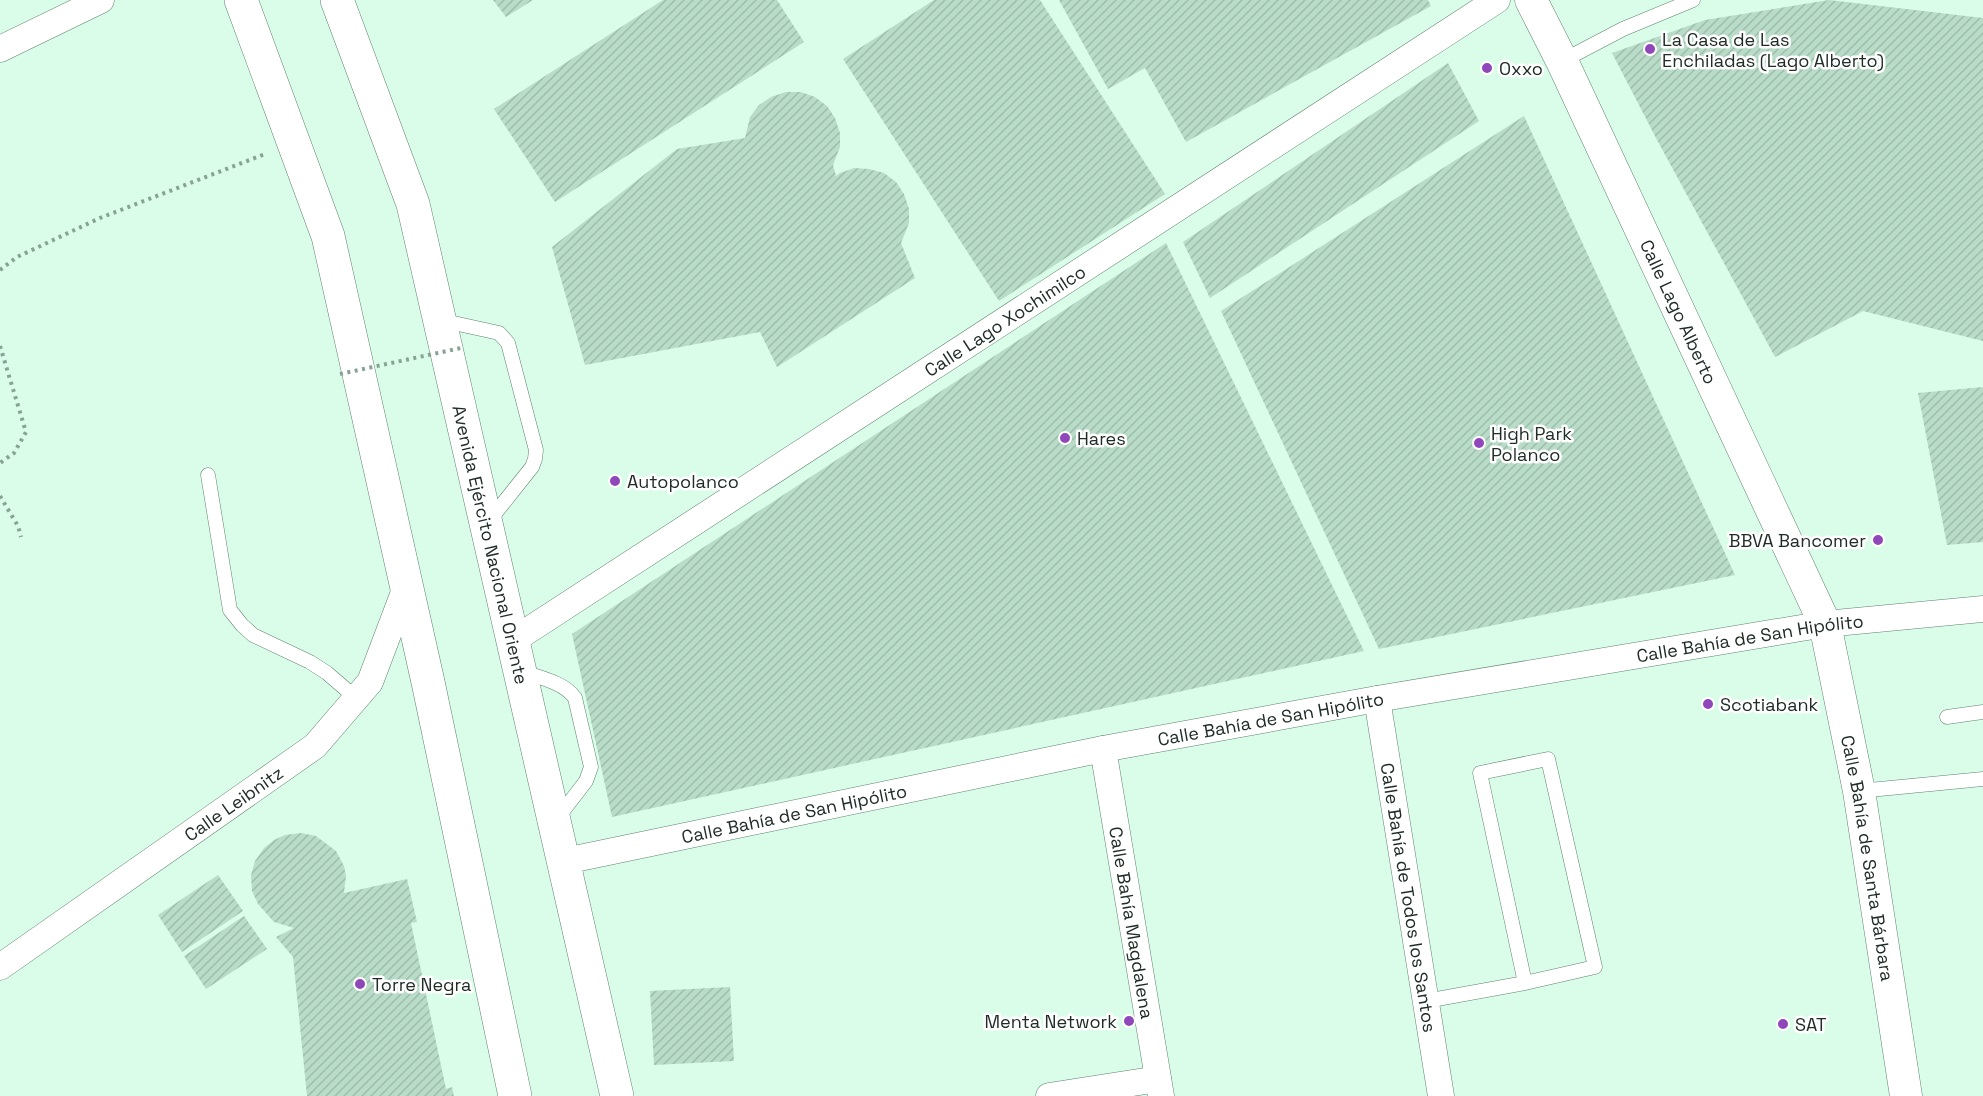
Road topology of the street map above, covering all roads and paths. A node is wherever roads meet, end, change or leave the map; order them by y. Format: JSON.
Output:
{"nodes":[{"id":1,"x":100,"y":0,"type":"edge"},
{"id":2,"x":242,"y":0,"type":"edge"},
{"id":3,"x":337,"y":0,"type":"edge"},
{"id":4,"x":1497,"y":0,"type":"edge"},
{"id":5,"x":1532,"y":0,"type":"edge"},
{"id":6,"x":1693,"y":0,"type":"edge"},
{"id":7,"x":0,"y":49,"type":"edge"},
{"id":8,"x":1562,"y":61,"type":"junction"},
{"id":9,"x":294,"y":143,"type":"junction"},
{"id":10,"x":0,"y":270,"type":"edge"},
{"id":11,"x":439,"y":320,"type":"junction"},
{"id":12,"x":0,"y":346,"type":"edge"},
{"id":13,"x":461,"y":348,"type":"dead end"},
{"id":14,"x":340,"y":374,"type":"dead end"},
{"id":15,"x":0,"y":463,"type":"edge"},
{"id":16,"x":208,"y":475,"type":"dead end"},
{"id":17,"x":0,"y":496,"type":"edge"},
{"id":18,"x":486,"y":525,"type":"junction"},
{"id":19,"x":21,"y":537,"type":"dead end"},
{"id":20,"x":406,"y":587,"type":"junction"},
{"id":21,"x":1983,"y":609,"type":"edge"},
{"id":22,"x":1824,"y":624,"type":"junction"},
{"id":23,"x":516,"y":656,"type":"junction"},
{"id":24,"x":356,"y":698,"type":"junction"},
{"id":25,"x":1377,"y":699,"type":"junction"},
{"id":26,"x":1983,"y":712,"type":"edge"},
{"id":27,"x":1947,"y":717,"type":"dead end"},
{"id":28,"x":1103,"y":749,"type":"junction"},
{"id":29,"x":1983,"y":779,"type":"edge"},
{"id":30,"x":1859,"y":791,"type":"junction"},
{"id":31,"x":555,"y":821,"type":"junction"},
{"id":32,"x":565,"y":861,"type":"junction"},
{"id":33,"x":0,"y":967,"type":"edge"},
{"id":34,"x":1525,"y":982,"type":"junction"},
{"id":35,"x":1426,"y":1001,"type":"junction"},
{"id":36,"x":1160,"y":1088,"type":"edge"},
{"id":37,"x":515,"y":1096,"type":"edge"},
{"id":38,"x":617,"y":1096,"type":"edge"},
{"id":39,"x":1049,"y":1096,"type":"edge"},
{"id":40,"x":1441,"y":1096,"type":"edge"},
{"id":41,"x":1906,"y":1096,"type":"edge"}],
"edges":[{"from":1,"to":7,"type":"street"},
{"from":2,"to":9,"type":"main road"},
{"from":3,"to":11,"type":"main road","name":"Avenida Ejército Nacional Oriente"},
{"from":4,"to":23,"type":"street","name":"Calle Lago Xochimilco"},
{"from":5,"to":8,"type":"street","name":"Calle Lago Alberto"},
{"from":6,"to":8,"type":"lane"},
{"from":8,"to":22,"type":"street","name":"Calle Lago Alberto"},
{"from":9,"to":10,"type":"path"},
{"from":9,"to":20,"type":"main road"},
{"from":11,"to":18,"type":"main road","name":"Avenida Ejército Nacional Oriente"},
{"from":11,"to":18,"type":"lane"},
{"from":12,"to":15,"type":"path"},
{"from":13,"to":14,"type":"path","bridge":true},
{"from":16,"to":24,"type":"lane"},
{"from":17,"to":19,"type":"path"},
{"from":18,"to":23,"type":"main road","name":"Avenida Ejército Nacional Oriente"},
{"from":20,"to":24,"type":"street","name":"Calle Leibnitz"},
{"from":20,"to":37,"type":"main road"},
{"from":21,"to":22,"type":"street","name":"Calle Bahía de San Hipólito"},
{"from":22,"to":25,"type":"street","name":"Calle Bahía de San Hipólito"},
{"from":22,"to":30,"type":"street","name":"Calle Bahía de Santa Bárbara"},
{"from":23,"to":31,"type":"main road","name":"Avenida Ejército Nacional Oriente"},
{"from":23,"to":31,"type":"lane"},
{"from":24,"to":33,"type":"street","name":"Calle Leibnitz"},
{"from":25,"to":28,"type":"street","name":"Calle Bahía de San Hipólito"},
{"from":25,"to":35,"type":"street","name":"Calle Bahía de Todos los Santos"},
{"from":26,"to":27,"type":"lane"},
{"from":28,"to":32,"type":"street","name":"Calle Bahía de San Hipólito"},
{"from":28,"to":36,"type":"street","name":"Calle Bahía Magdalena"},
{"from":29,"to":30,"type":"lane"},
{"from":30,"to":41,"type":"street","name":"Calle Bahía de Santa Bárbara"},
{"from":31,"to":32,"type":"main road","name":"Avenida Ejército Nacional Oriente"},
{"from":32,"to":38,"type":"main road","name":"Avenida Ejército Nacional Oriente"},
{"from":34,"to":34,"type":"lane"},
{"from":34,"to":35,"type":"lane"},
{"from":35,"to":40,"type":"street","name":"Calle Bahía de Todos los Santos"},
{"from":36,"to":39,"type":"street"}]}
